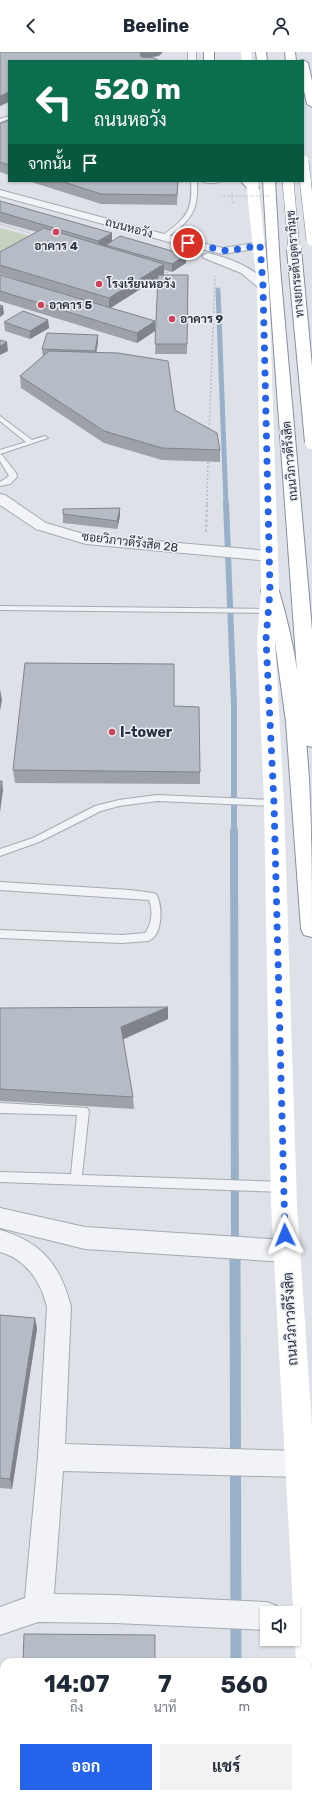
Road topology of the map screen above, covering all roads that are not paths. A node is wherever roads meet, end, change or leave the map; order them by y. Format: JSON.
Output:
{"nodes":[{"id":1,"x":308,"y":52,"type":"edge"},
{"id":2,"x":304,"y":65,"type":"edge"},
{"id":3,"x":312,"y":104,"type":"edge"},
{"id":4,"x":304,"y":170,"type":"edge"},
{"id":5,"x":194,"y":182,"type":"edge"},
{"id":6,"x":269,"y":182,"type":"edge"},
{"id":7,"x":288,"y":182,"type":"edge"},
{"id":8,"x":251,"y":183,"type":"edge"},
{"id":9,"x":0,"y":193,"type":"edge"},
{"id":10,"x":168,"y":238,"type":"junction"},
{"id":11,"x":312,"y":240,"type":"edge"},
{"id":12,"x":260,"y":245,"type":"junction"},
{"id":13,"x":263,"y":286,"type":"junction"},
{"id":14,"x":0,"y":418,"type":"edge"},
{"id":15,"x":45,"y":438,"type":"dead end"},
{"id":16,"x":31,"y":442,"type":"junction"},
{"id":17,"x":312,"y":442,"type":"edge"},
{"id":18,"x":0,"y":452,"type":"edge"},
{"id":19,"x":0,"y":456,"type":"edge"},
{"id":20,"x":0,"y":484,"type":"edge"},
{"id":21,"x":0,"y":498,"type":"edge"},
{"id":22,"x":269,"y":556,"type":"junction"},
{"id":23,"x":269,"y":601,"type":"junction"},
{"id":24,"x":0,"y":608,"type":"edge"},
{"id":25,"x":312,"y":741,"type":"edge"},
{"id":26,"x":274,"y":803,"type":"junction"},
{"id":27,"x":0,"y":853,"type":"edge"},
{"id":28,"x":0,"y":886,"type":"edge"},
{"id":29,"x":312,"y":929,"type":"edge"},
{"id":30,"x":0,"y":934,"type":"edge"},
{"id":31,"x":0,"y":1108,"type":"edge"},
{"id":32,"x":0,"y":1177,"type":"edge"},
{"id":33,"x":76,"y":1180,"type":"junction"},
{"id":34,"x":284,"y":1187,"type":"junction"},
{"id":35,"x":0,"y":1218,"type":"edge"},
{"id":36,"x":0,"y":1241,"type":"edge"},
{"id":37,"x":286,"y":1251,"type":"junction"},
{"id":38,"x":51,"y":1457,"type":"junction"},
{"id":39,"x":299,"y":1464,"type":"junction"},
{"id":40,"x":38,"y":1608,"type":"junction"},
{"id":41,"x":260,"y":1616,"type":"edge"},
{"id":42,"x":301,"y":1618,"type":"edge"},
{"id":43,"x":0,"y":1621,"type":"edge"},
{"id":44,"x":310,"y":1658,"type":"edge"}],
"edges":[{"from":1,"to":2,"type":"main road"},
{"from":2,"to":3,"type":"main road"},
{"from":4,"to":11,"type":"main road","name":"ทางยกระดับอุตราภิมุข","bridge":true},
{"from":5,"to":10,"type":"lane"},
{"from":6,"to":25,"type":"main road","name":"ถนนวิภาวดีรังสิต"},
{"from":7,"to":17,"type":"main road","name":"ทางยกระดับอุตราภิมุข","bridge":true},
{"from":8,"to":12,"type":"main road","name":"ถนนวิภาวดีรังสิต"},
{"from":9,"to":10,"type":"street","name":"ถนนหอวัง"},
{"from":10,"to":12,"type":"street","name":"ถนนหอวัง"},
{"from":10,"to":13,"type":"street"},
{"from":12,"to":13,"type":"main road","name":"ถนนวิภาวดีรังสิต"},
{"from":13,"to":22,"type":"main road","name":"ถนนวิภาวดีรังสิต"},
{"from":14,"to":16,"type":"lane"},
{"from":15,"to":16,"type":"lane"},
{"from":16,"to":18,"type":"lane"},
{"from":19,"to":20,"type":"lane"},
{"from":21,"to":22,"type":"street","name":"ซอยวิภาวดีรังสิต 28"},
{"from":22,"to":23,"type":"main road","name":"ถนนวิภาวดีรังสิต"},
{"from":23,"to":24,"type":"lane"},
{"from":23,"to":26,"type":"main road","name":"ถนนวิภาวดีรังสิต"},
{"from":23,"to":29,"type":"main road"},
{"from":26,"to":27,"type":"lane"},
{"from":26,"to":34,"type":"main road","name":"ถนนวิภาวดีรังสิต"},
{"from":28,"to":30,"type":"lane"},
{"from":31,"to":33,"type":"lane"},
{"from":32,"to":33,"type":"lane"},
{"from":33,"to":34,"type":"lane"},
{"from":34,"to":37,"type":"main road","name":"ถนนวิภาวดีรังสิต"},
{"from":35,"to":37,"type":"street"},
{"from":36,"to":38,"type":"street"},
{"from":37,"to":39,"type":"main road","name":"ถนนวิภาวดีรังสิต"},
{"from":38,"to":39,"type":"street"},
{"from":38,"to":40,"type":"street"},
{"from":39,"to":42,"type":"main road","name":"ถนนวิภาวดีรังสิต"},
{"from":40,"to":41,"type":"street"},
{"from":40,"to":43,"type":"street"},
{"from":42,"to":44,"type":"main road","name":"ถนนวิภาวดีรังสิต"}]}
